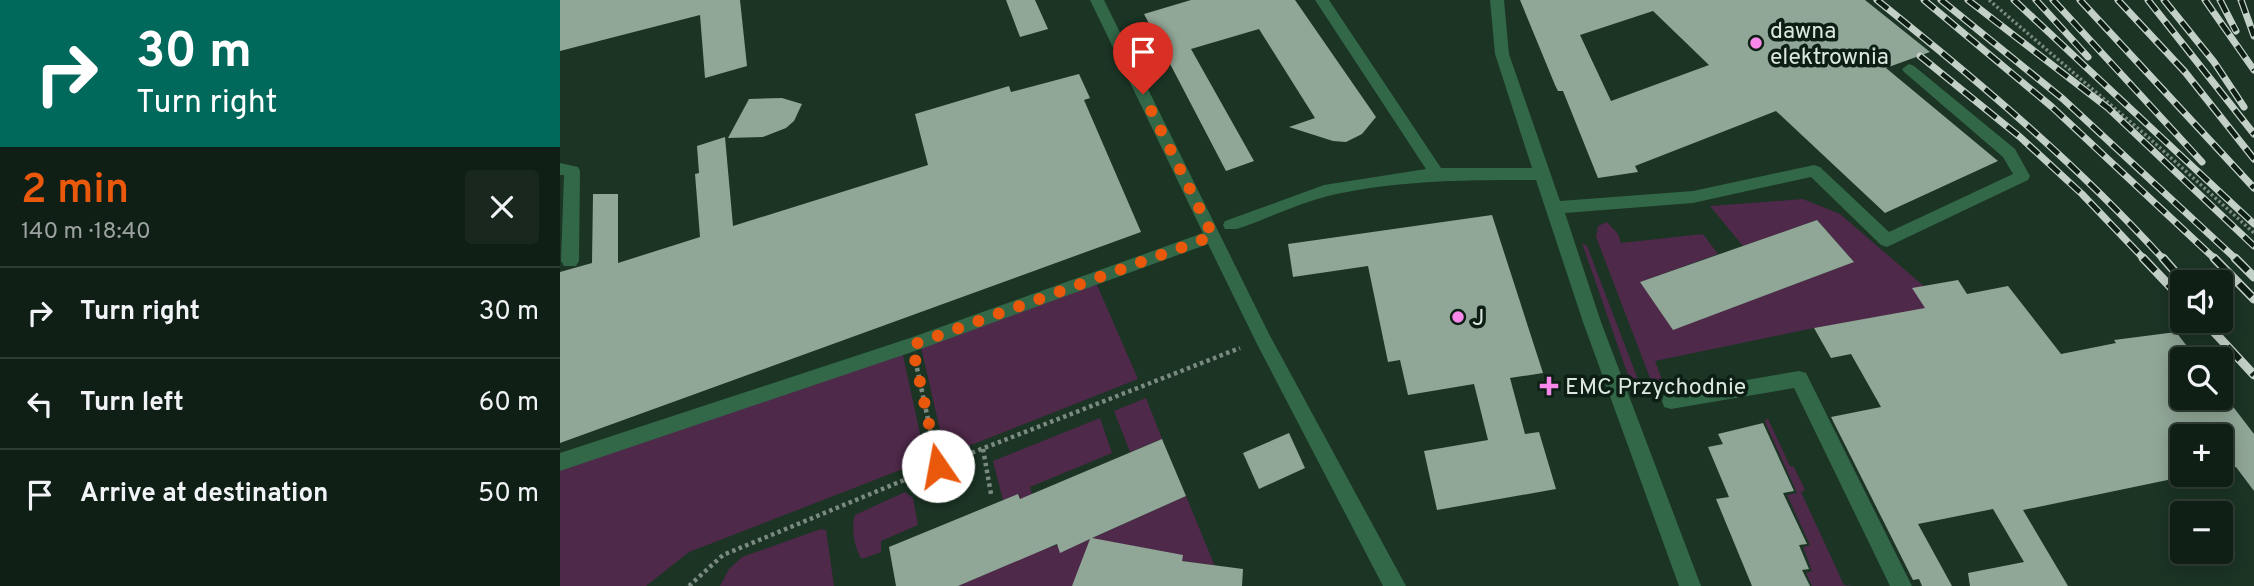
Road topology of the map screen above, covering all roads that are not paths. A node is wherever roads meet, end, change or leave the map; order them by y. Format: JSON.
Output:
{"nodes":[{"id":1,"x":1097,"y":0,"type":"edge"},
{"id":2,"x":1322,"y":0,"type":"edge"},
{"id":3,"x":1497,"y":0,"type":"edge"},
{"id":4,"x":1909,"y":69,"type":"dead end"},
{"id":5,"x":560,"y":169,"type":"edge"},
{"id":6,"x":1437,"y":174,"type":"junction"},
{"id":7,"x":1542,"y":174,"type":"junction"},
{"id":8,"x":1555,"y":208,"type":"junction"},
{"id":9,"x":1231,"y":225,"type":"dead end"},
{"id":10,"x":1213,"y":236,"type":"junction"},
{"id":11,"x":570,"y":261,"type":"dead end"},
{"id":12,"x":1671,"y":401,"type":"dead end"},
{"id":13,"x":560,"y":462,"type":"edge"},
{"id":14,"x":1395,"y":586,"type":"edge"},
{"id":15,"x":1690,"y":586,"type":"edge"},
{"id":16,"x":1901,"y":586,"type":"edge"}],
"edges":[{"from":1,"to":10,"type":"lane"},
{"from":2,"to":6,"type":"lane"},
{"from":3,"to":7,"type":"lane"},
{"from":4,"to":8,"type":"lane"},
{"from":5,"to":11,"type":"lane"},
{"from":6,"to":7,"type":"lane"},
{"from":6,"to":9,"type":"lane"},
{"from":7,"to":8,"type":"lane"},
{"from":8,"to":15,"type":"lane"},
{"from":10,"to":13,"type":"lane"},
{"from":10,"to":14,"type":"lane"},
{"from":12,"to":16,"type":"lane"}]}
